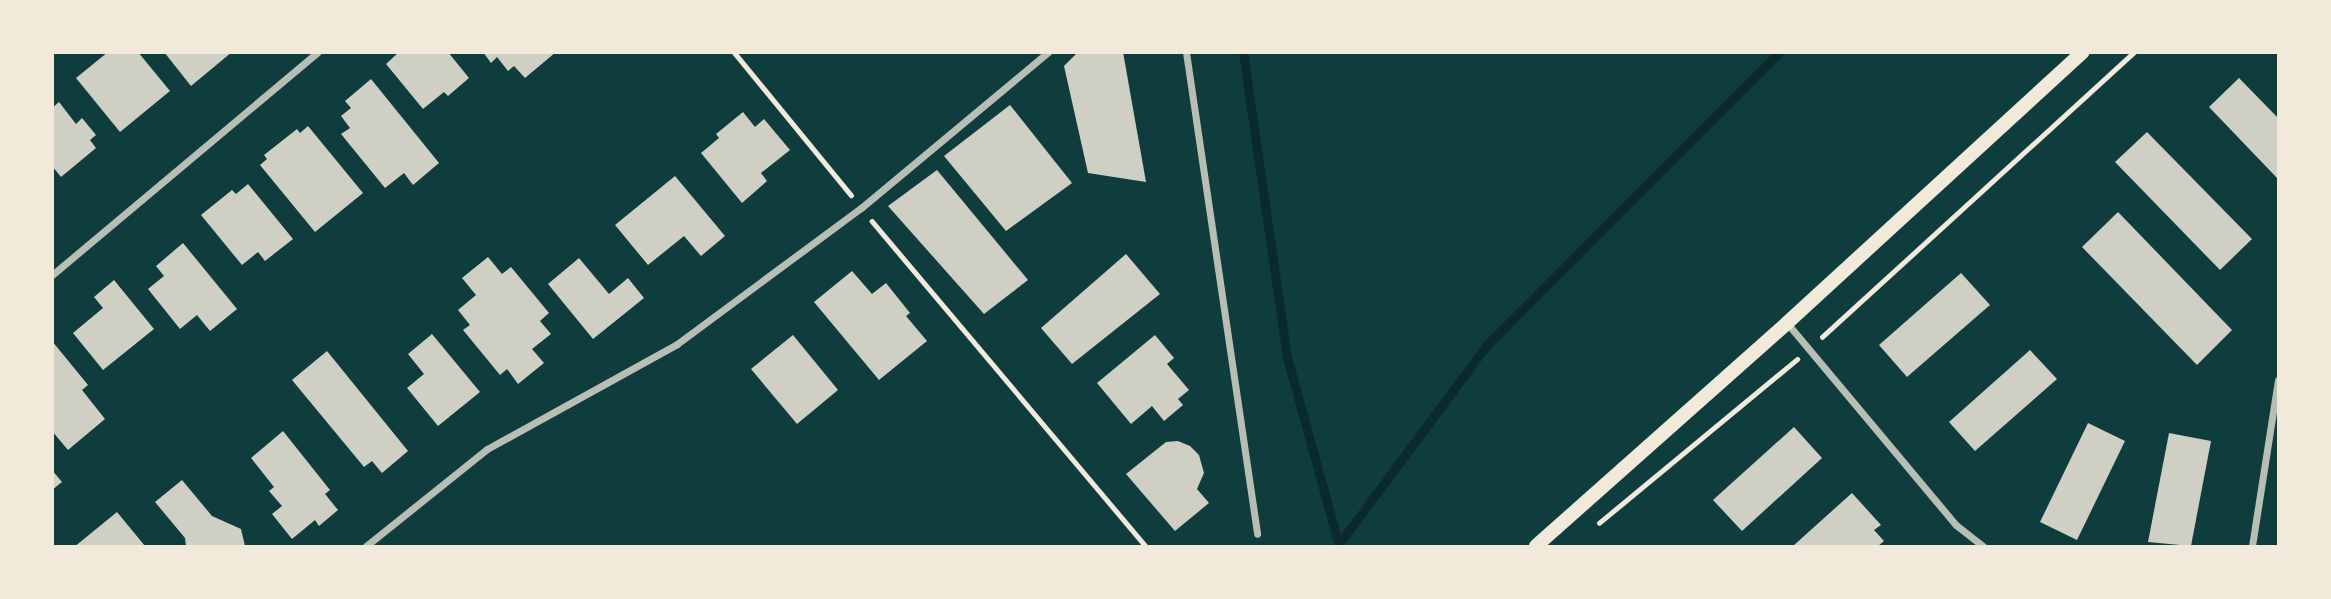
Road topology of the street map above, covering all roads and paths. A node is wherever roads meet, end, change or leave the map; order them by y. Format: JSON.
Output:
{"nodes":[{"id":1,"x":318,"y":52,"type":"edge"},
{"id":2,"x":734,"y":52,"type":"edge"},
{"id":3,"x":1048,"y":52,"type":"edge"},
{"id":4,"x":1186,"y":52,"type":"edge"},
{"id":5,"x":2083,"y":52,"type":"edge"},
{"id":6,"x":2134,"y":52,"type":"edge"},
{"id":7,"x":862,"y":208,"type":"junction"},
{"id":8,"x":52,"y":275,"type":"edge"},
{"id":9,"x":1787,"y":323,"type":"junction"},
{"id":10,"x":1809,"y":348,"type":"junction"},
{"id":11,"x":2278,"y":380,"type":"edge"},
{"id":12,"x":1591,"y":529,"type":"dead end"},
{"id":13,"x":1257,"y":534,"type":"dead end"},
{"id":14,"x":366,"y":547,"type":"edge"},
{"id":15,"x":1146,"y":547,"type":"edge"},
{"id":16,"x":1536,"y":547,"type":"edge"},
{"id":17,"x":1983,"y":547,"type":"edge"},
{"id":18,"x":2252,"y":547,"type":"edge"}],
"edges":[{"from":1,"to":8,"type":"street"},
{"from":2,"to":7,"type":"path"},
{"from":3,"to":7,"type":"street"},
{"from":4,"to":13,"type":"street"},
{"from":5,"to":9,"type":"main road"},
{"from":6,"to":10,"type":"path"},
{"from":7,"to":14,"type":"street"},
{"from":7,"to":15,"type":"path"},
{"from":9,"to":10,"type":"street"},
{"from":9,"to":16,"type":"main road"},
{"from":10,"to":12,"type":"path"},
{"from":10,"to":17,"type":"street"},
{"from":11,"to":18,"type":"street"}]}
